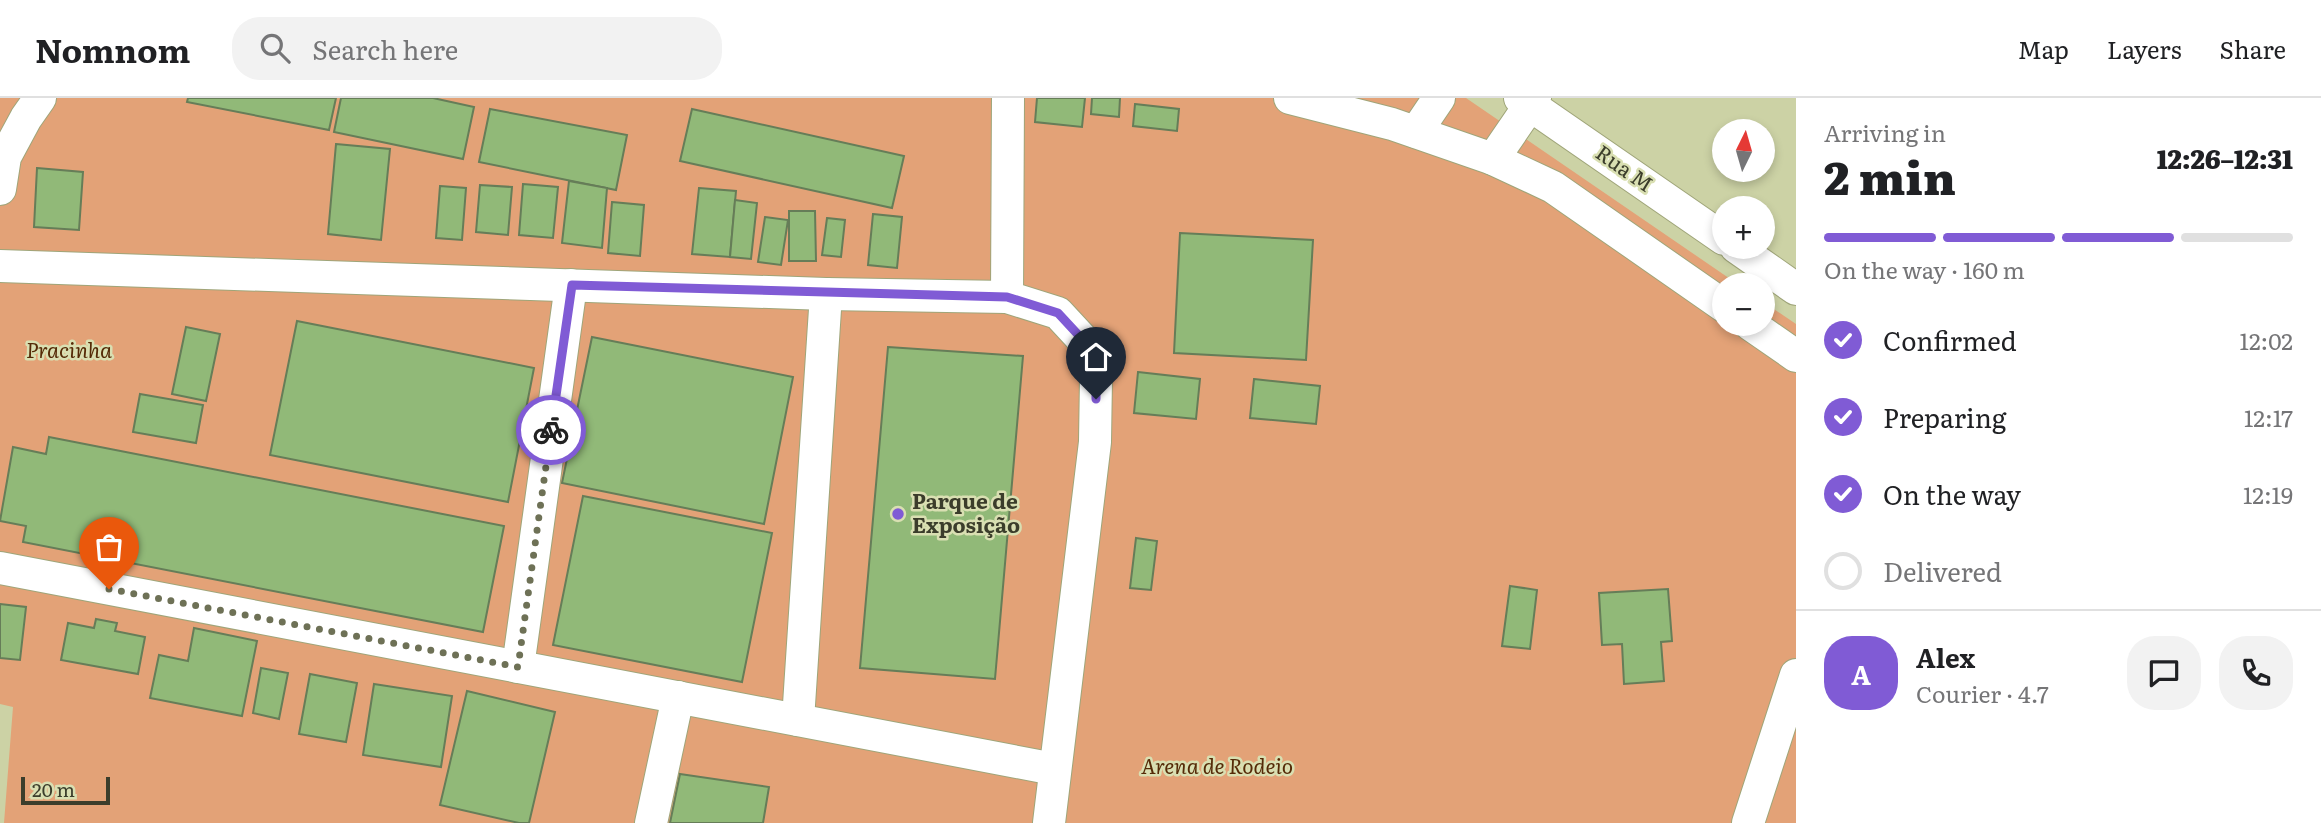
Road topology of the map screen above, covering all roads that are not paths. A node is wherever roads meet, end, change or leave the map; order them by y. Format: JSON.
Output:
{"nodes":[{"id":1,"x":40,"y":98,"type":"edge"},
{"id":2,"x":1008,"y":98,"type":"edge"},
{"id":3,"x":1290,"y":98,"type":"edge"},
{"id":4,"x":1439,"y":98,"type":"edge"},
{"id":5,"x":1529,"y":100,"type":"edge"},
{"id":6,"x":1416,"y":132,"type":"junction"},
{"id":7,"x":3,"y":154,"type":"edge"},
{"id":8,"x":1493,"y":159,"type":"junction"},
{"id":9,"x":0,"y":188,"type":"edge"},
{"id":10,"x":1712,"y":230,"type":"edge"},
{"id":11,"x":1753,"y":259,"type":"edge"},
{"id":12,"x":0,"y":266,"type":"edge"},
{"id":13,"x":572,"y":285,"type":"junction"},
{"id":14,"x":1796,"y":289,"type":"edge"},
{"id":15,"x":826,"y":293,"type":"junction"},
{"id":16,"x":1007,"y":297,"type":"junction"},
{"id":17,"x":1712,"y":298,"type":"edge"},
{"id":18,"x":1767,"y":336,"type":"edge"},
{"id":19,"x":1796,"y":356,"type":"edge"},
{"id":20,"x":0,"y":568,"type":"edge"},
{"id":21,"x":518,"y":667,"type":"junction"},
{"id":22,"x":1796,"y":675,"type":"edge"},
{"id":23,"x":678,"y":697,"type":"junction"},
{"id":24,"x":798,"y":720,"type":"junction"},
{"id":25,"x":1054,"y":768,"type":"junction"},
{"id":26,"x":651,"y":823,"type":"edge"},
{"id":27,"x":1049,"y":823,"type":"edge"},
{"id":28,"x":1748,"y":823,"type":"edge"}],
"edges":[{"from":1,"to":7,"type":"street"},
{"from":2,"to":16,"type":"street"},
{"from":3,"to":6,"type":"street"},
{"from":4,"to":6,"type":"street"},
{"from":5,"to":8,"type":"street"},
{"from":5,"to":10,"type":"street","name":"Rua M"},
{"from":6,"to":8,"type":"street"},
{"from":7,"to":9,"type":"street"},
{"from":8,"to":17,"type":"street"},
{"from":11,"to":14,"type":"street"},
{"from":12,"to":13,"type":"street"},
{"from":13,"to":15,"type":"street"},
{"from":13,"to":21,"type":"street"},
{"from":15,"to":16,"type":"street"},
{"from":15,"to":24,"type":"street"},
{"from":16,"to":25,"type":"street"},
{"from":18,"to":19,"type":"street"},
{"from":20,"to":21,"type":"street"},
{"from":21,"to":23,"type":"street"},
{"from":22,"to":28,"type":"street"},
{"from":23,"to":24,"type":"street"},
{"from":23,"to":26,"type":"street"},
{"from":24,"to":25,"type":"street"},
{"from":25,"to":27,"type":"street"}]}
